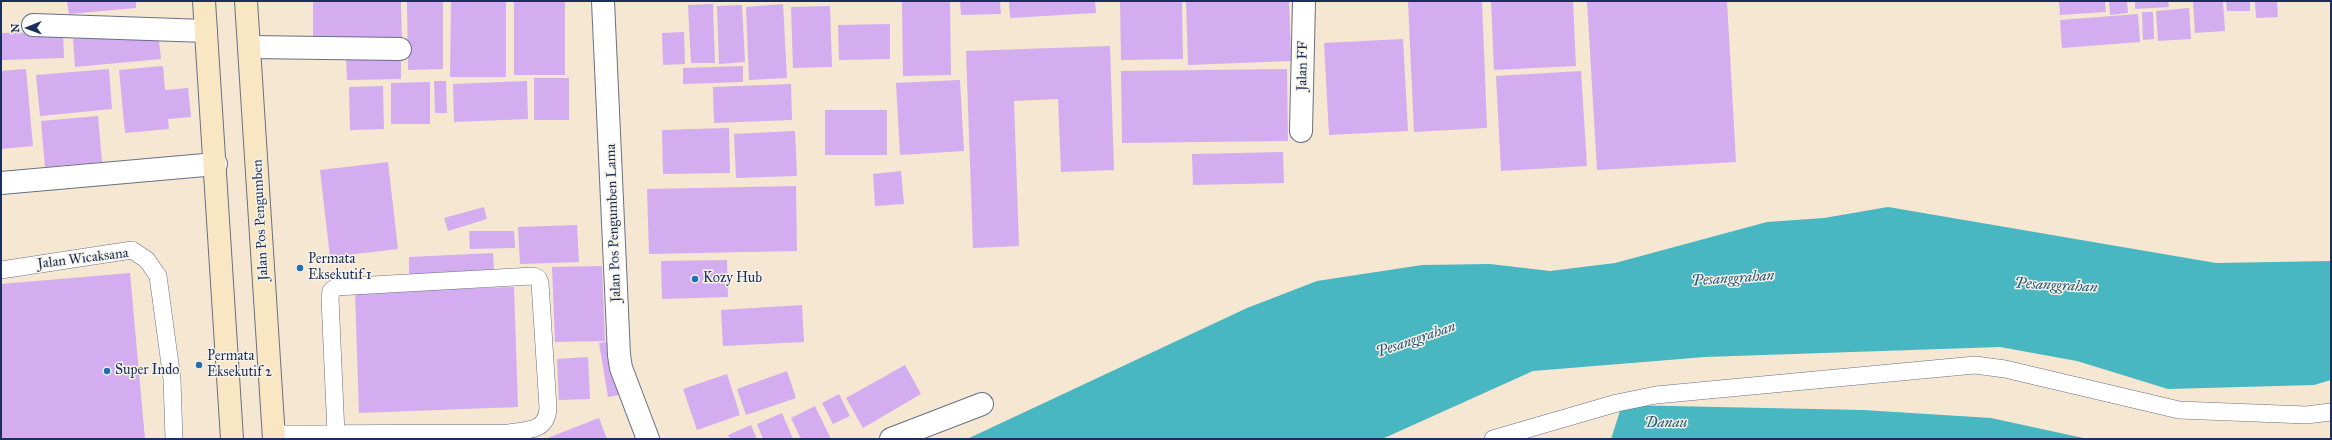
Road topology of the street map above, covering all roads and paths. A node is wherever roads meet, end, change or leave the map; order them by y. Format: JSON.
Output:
{"nodes":[{"id":1,"x":204,"y":1,"type":"edge"},
{"id":2,"x":246,"y":1,"type":"edge"},
{"id":3,"x":603,"y":1,"type":"edge"},
{"id":4,"x":1304,"y":1,"type":"edge"},
{"id":5,"x":33,"y":25,"type":"dead end"},
{"id":6,"x":206,"y":31,"type":"junction"},
{"id":7,"x":250,"y":47,"type":"junction"},
{"id":8,"x":400,"y":49,"type":"dead end"},
{"id":9,"x":1301,"y":131,"type":"dead end"},
{"id":10,"x":216,"y":164,"type":"junction"},
{"id":11,"x":1,"y":183,"type":"edge"},
{"id":12,"x":1,"y":270,"type":"edge"},
{"id":13,"x":982,"y":404,"type":"dead end"},
{"id":14,"x":2331,"y":412,"type":"edge"},
{"id":15,"x":336,"y":434,"type":"junction"},
{"id":16,"x":274,"y":437,"type":"edge"},
{"id":17,"x":174,"y":439,"type":"edge"},
{"id":18,"x":232,"y":439,"type":"edge"},
{"id":19,"x":648,"y":439,"type":"edge"},
{"id":20,"x":891,"y":439,"type":"edge"},
{"id":21,"x":1493,"y":439,"type":"edge"}],
"edges":[{"from":1,"to":6,"type":"main road"},
{"from":2,"to":7,"type":"main road","name":"Jalan Pos Pengumben"},
{"from":3,"to":19,"type":"street","name":"Jalan Pos Pengumben Lama"},
{"from":4,"to":9,"type":"street","name":"Jalan FF"},
{"from":5,"to":6,"type":"street"},
{"from":6,"to":10,"type":"main road"},
{"from":7,"to":8,"type":"street"},
{"from":7,"to":16,"type":"main road","name":"Jalan Pos Pengumben"},
{"from":10,"to":11,"type":"street"},
{"from":10,"to":18,"type":"main road"},
{"from":12,"to":17,"type":"lane","name":"Jalan Wicaksana"},
{"from":13,"to":20,"type":"street"},
{"from":14,"to":21,"type":"lane"},
{"from":15,"to":15,"type":"lane"},
{"from":15,"to":16,"type":"lane"}]}
